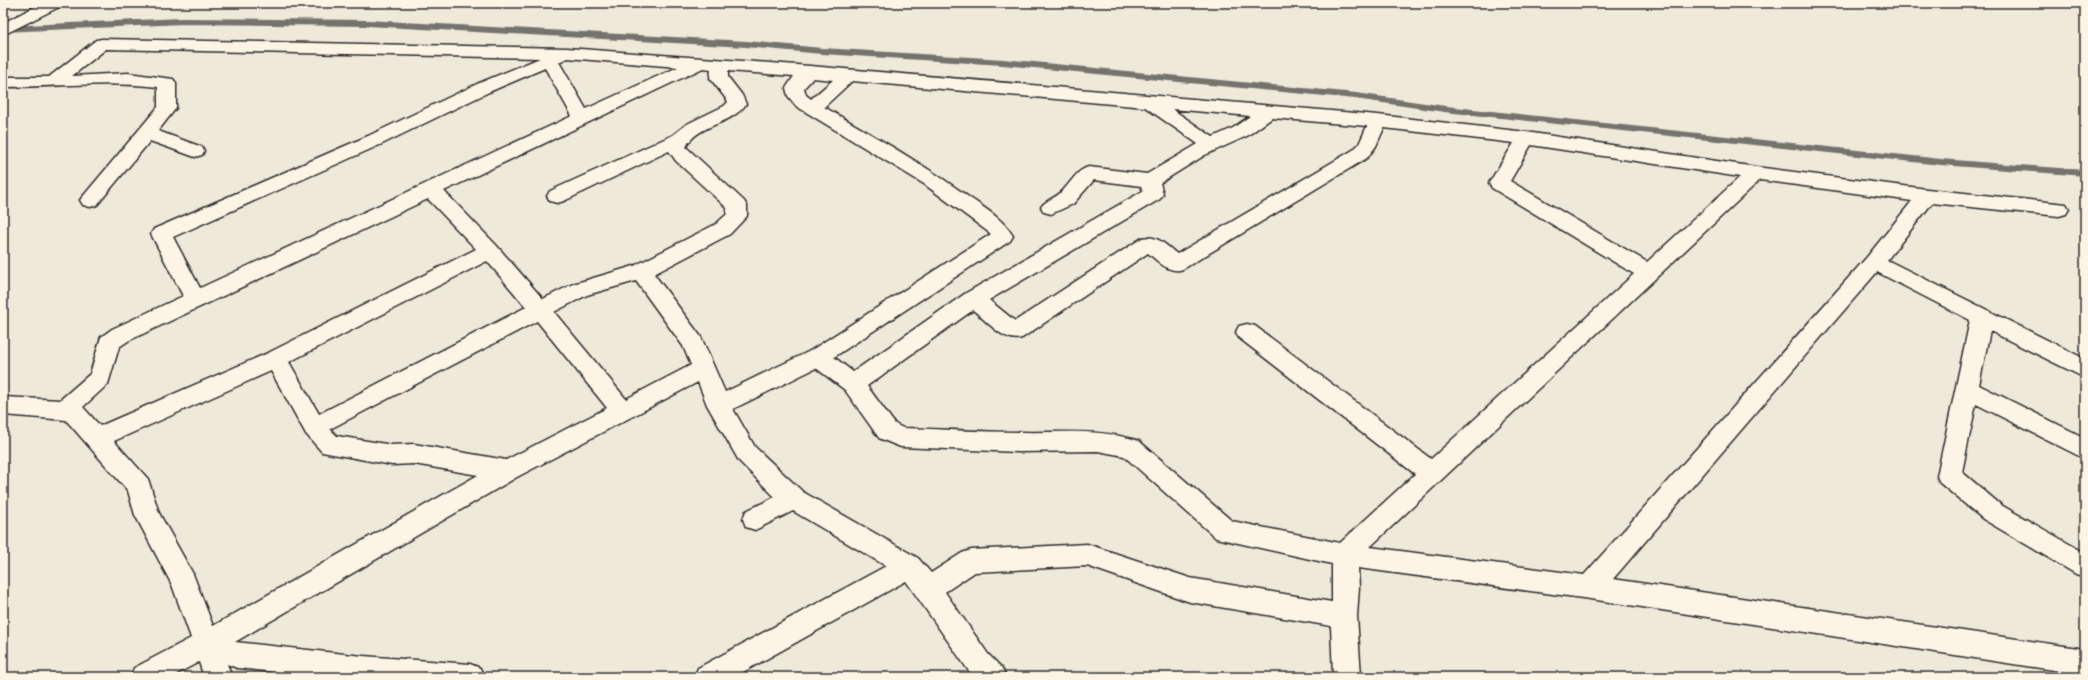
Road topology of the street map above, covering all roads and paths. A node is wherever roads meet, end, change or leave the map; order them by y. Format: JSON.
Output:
{"nodes":[{"id":1,"x":55,"y":3,"type":"edge"},
{"id":2,"x":3,"y":30,"type":"edge"},
{"id":3,"x":567,"y":53,"type":"junction"},
{"id":4,"x":549,"y":60,"type":"junction"},
{"id":5,"x":711,"y":64,"type":"junction"},
{"id":6,"x":810,"y":71,"type":"junction"},
{"id":7,"x":850,"y":75,"type":"junction"},
{"id":8,"x":3,"y":82,"type":"edge"},
{"id":9,"x":53,"y":82,"type":"junction"},
{"id":10,"x":1148,"y":101,"type":"junction"},
{"id":11,"x":812,"y":108,"type":"junction"},
{"id":12,"x":1268,"y":112,"type":"junction"},
{"id":13,"x":583,"y":119,"type":"junction"},
{"id":14,"x":1378,"y":121,"type":"junction"},
{"id":15,"x":146,"y":133,"type":"junction"},
{"id":16,"x":1526,"y":138,"type":"junction"},
{"id":17,"x":678,"y":140,"type":"junction"},
{"id":18,"x":1212,"y":145,"type":"junction"},
{"id":19,"x":195,"y":152,"type":"dead end"},
{"id":20,"x":1756,"y":173,"type":"junction"},
{"id":21,"x":1150,"y":181,"type":"junction"},
{"id":22,"x":430,"y":189,"type":"junction"},
{"id":23,"x":557,"y":196,"type":"dead end"},
{"id":24,"x":1927,"y":196,"type":"junction"},
{"id":25,"x":90,"y":200,"type":"dead end"},
{"id":26,"x":1051,"y":207,"type":"dead end"},
{"id":27,"x":2059,"y":209,"type":"dead end"},
{"id":28,"x":490,"y":251,"type":"junction"},
{"id":29,"x":1874,"y":262,"type":"junction"},
{"id":30,"x":640,"y":272,"type":"junction"},
{"id":31,"x":1647,"y":272,"type":"junction"},
{"id":32,"x":974,"y":299,"type":"junction"},
{"id":33,"x":196,"y":300,"type":"junction"},
{"id":34,"x":540,"y":309,"type":"junction"},
{"id":35,"x":1982,"y":317,"type":"junction"},
{"id":36,"x":1247,"y":332,"type":"dead end"},
{"id":37,"x":818,"y":357,"type":"junction"},
{"id":38,"x":276,"y":359,"type":"junction"},
{"id":39,"x":704,"y":369,"type":"junction"},
{"id":40,"x":2085,"y":369,"type":"edge"},
{"id":41,"x":853,"y":384,"type":"junction"},
{"id":42,"x":1967,"y":389,"type":"junction"},
{"id":43,"x":719,"y":405,"type":"junction"},
{"id":44,"x":3,"y":406,"type":"edge"},
{"id":45,"x":65,"y":409,"type":"junction"},
{"id":46,"x":622,"y":411,"type":"junction"},
{"id":47,"x":314,"y":427,"type":"junction"},
{"id":48,"x":97,"y":438,"type":"junction"},
{"id":49,"x":2085,"y":449,"type":"edge"},
{"id":50,"x":508,"y":470,"type":"junction"},
{"id":51,"x":1432,"y":473,"type":"junction"},
{"id":52,"x":794,"y":499,"type":"junction"},
{"id":53,"x":755,"y":519,"type":"dead end"},
{"id":54,"x":1344,"y":555,"type":"junction"},
{"id":55,"x":909,"y":566,"type":"junction"},
{"id":56,"x":2085,"y":566,"type":"edge"},
{"id":57,"x":1590,"y":587,"type":"junction"},
{"id":58,"x":928,"y":589,"type":"junction"},
{"id":59,"x":1344,"y":616,"type":"junction"},
{"id":60,"x":206,"y":644,"type":"junction"},
{"id":61,"x":2085,"y":662,"type":"edge"},
{"id":62,"x":144,"y":677,"type":"edge"},
{"id":63,"x":218,"y":677,"type":"edge"},
{"id":64,"x":470,"y":677,"type":"edge"},
{"id":65,"x":708,"y":677,"type":"edge"},
{"id":66,"x":992,"y":677,"type":"edge"},
{"id":67,"x":1347,"y":677,"type":"edge"}],
"edges":[{"from":1,"to":2,"type":"street"},
{"from":3,"to":4,"type":"street"},
{"from":3,"to":5,"type":"street"},
{"from":3,"to":9,"type":"street"},
{"from":4,"to":13,"type":"street"},
{"from":4,"to":33,"type":"street"},
{"from":5,"to":6,"type":"street"},
{"from":5,"to":13,"type":"street"},
{"from":5,"to":17,"type":"street"},
{"from":6,"to":7,"type":"street"},
{"from":6,"to":11,"type":"street"},
{"from":7,"to":10,"type":"street"},
{"from":7,"to":11,"type":"street"},
{"from":8,"to":9,"type":"street"},
{"from":9,"to":15,"type":"street"},
{"from":10,"to":12,"type":"street"},
{"from":10,"to":18,"type":"street"},
{"from":11,"to":37,"type":"street"},
{"from":12,"to":14,"type":"street"},
{"from":12,"to":18,"type":"street"},
{"from":13,"to":22,"type":"street"},
{"from":14,"to":16,"type":"street"},
{"from":14,"to":32,"type":"street"},
{"from":15,"to":19,"type":"street"},
{"from":15,"to":25,"type":"street"},
{"from":16,"to":20,"type":"street"},
{"from":16,"to":31,"type":"street"},
{"from":17,"to":23,"type":"street"},
{"from":17,"to":30,"type":"street"},
{"from":18,"to":21,"type":"street"},
{"from":20,"to":24,"type":"street"},
{"from":20,"to":31,"type":"street"},
{"from":21,"to":26,"type":"street"},
{"from":21,"to":32,"type":"street"},
{"from":22,"to":28,"type":"street"},
{"from":22,"to":33,"type":"street"},
{"from":24,"to":27,"type":"street"},
{"from":24,"to":29,"type":"street"},
{"from":28,"to":34,"type":"street"},
{"from":28,"to":38,"type":"street"},
{"from":29,"to":35,"type":"street"},
{"from":29,"to":57,"type":"street"},
{"from":30,"to":34,"type":"street"},
{"from":30,"to":39,"type":"street"},
{"from":31,"to":51,"type":"street"},
{"from":32,"to":41,"type":"street"},
{"from":33,"to":45,"type":"street"},
{"from":34,"to":46,"type":"street"},
{"from":34,"to":47,"type":"street"},
{"from":35,"to":40,"type":"street"},
{"from":35,"to":42,"type":"street"},
{"from":36,"to":51,"type":"street"},
{"from":37,"to":41,"type":"street"},
{"from":37,"to":43,"type":"street"},
{"from":38,"to":47,"type":"street"},
{"from":38,"to":48,"type":"street"},
{"from":39,"to":43,"type":"street"},
{"from":39,"to":46,"type":"street"},
{"from":41,"to":54,"type":"street"},
{"from":42,"to":49,"type":"street"},
{"from":42,"to":56,"type":"street"},
{"from":43,"to":52,"type":"street"},
{"from":44,"to":45,"type":"street"},
{"from":45,"to":48,"type":"street"},
{"from":46,"to":50,"type":"street"},
{"from":47,"to":50,"type":"street"},
{"from":48,"to":60,"type":"street"},
{"from":50,"to":60,"type":"street"},
{"from":51,"to":54,"type":"street"},
{"from":52,"to":53,"type":"street"},
{"from":52,"to":55,"type":"street"},
{"from":54,"to":57,"type":"street"},
{"from":54,"to":59,"type":"street"},
{"from":55,"to":58,"type":"street"},
{"from":55,"to":65,"type":"street"},
{"from":57,"to":61,"type":"street"},
{"from":58,"to":59,"type":"street"},
{"from":58,"to":66,"type":"street"},
{"from":59,"to":67,"type":"street"},
{"from":60,"to":62,"type":"street"},
{"from":60,"to":63,"type":"street"},
{"from":60,"to":64,"type":"street"}]}
